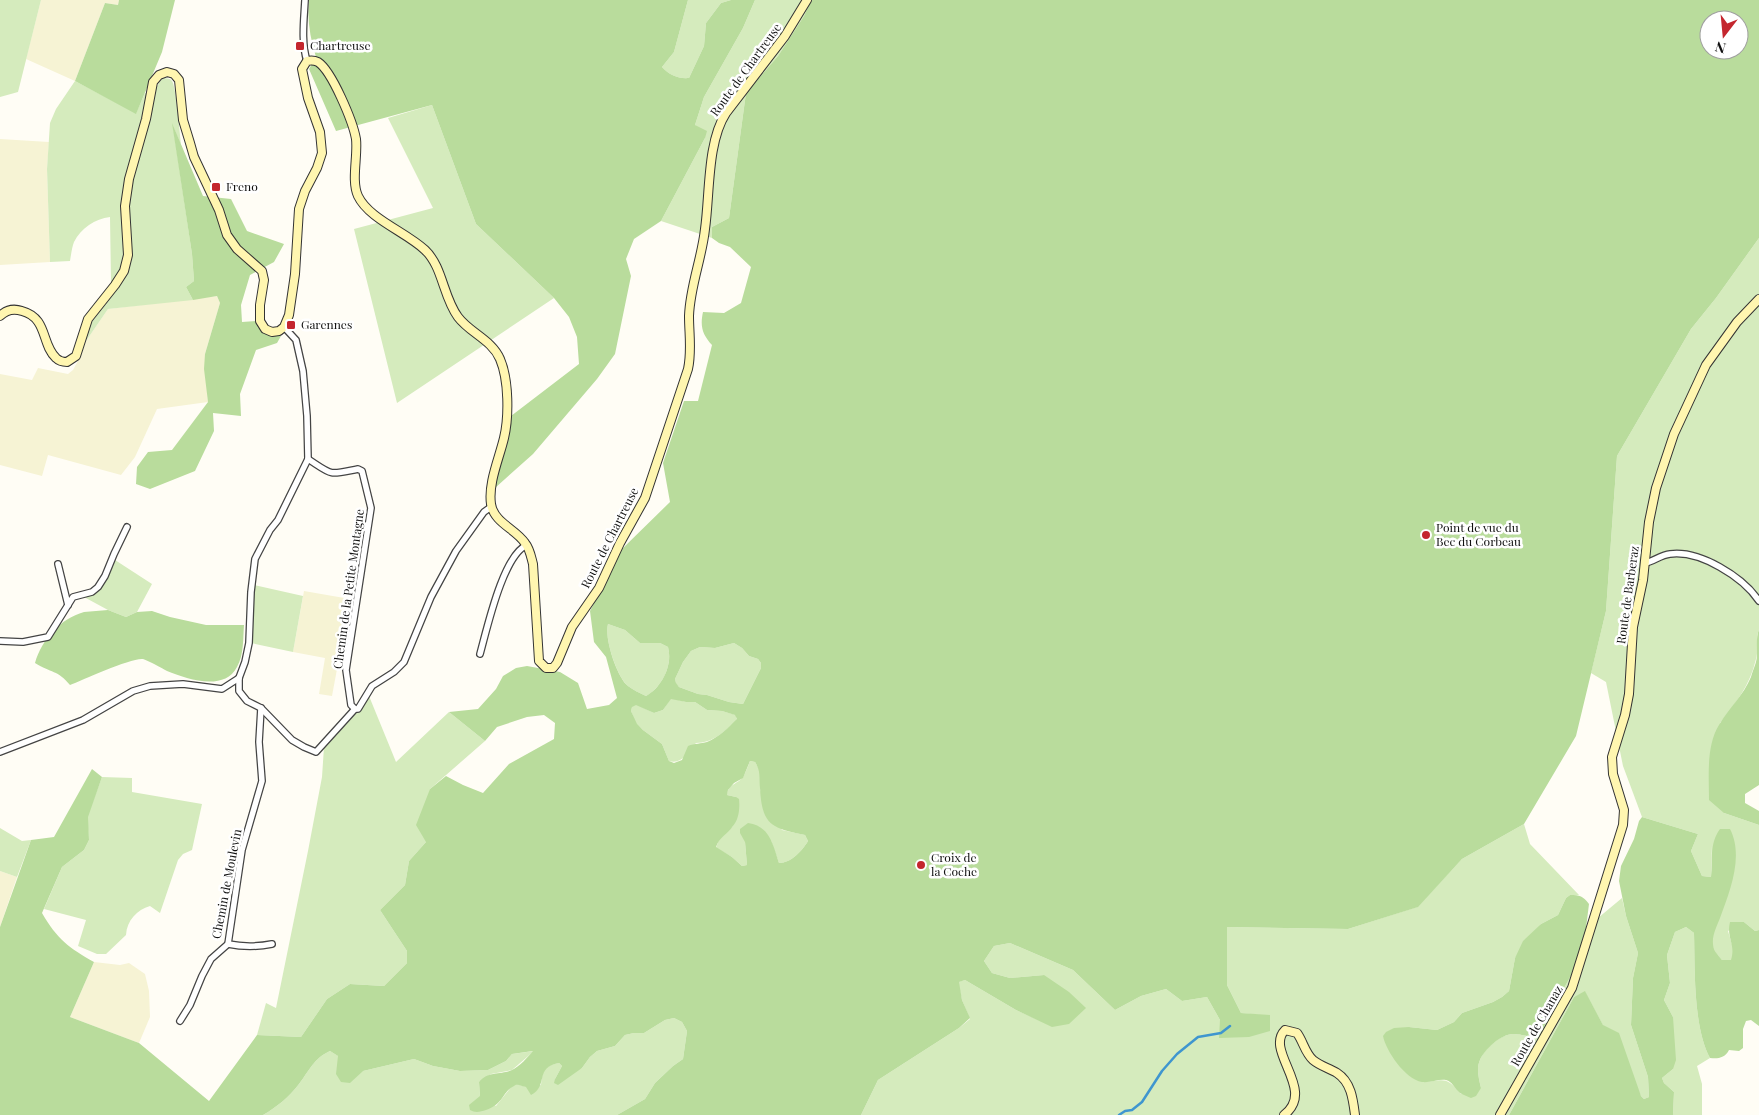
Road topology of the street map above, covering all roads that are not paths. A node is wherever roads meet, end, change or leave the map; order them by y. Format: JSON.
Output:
{"nodes":[{"id":1,"x":305,"y":0,"type":"edge"},
{"id":2,"x":807,"y":0,"type":"edge"},
{"id":3,"x":307,"y":61,"type":"junction"},
{"id":4,"x":1759,"y":299,"type":"edge"},
{"id":5,"x":0,"y":314,"type":"edge"},
{"id":6,"x":284,"y":327,"type":"junction"},
{"id":7,"x":308,"y":459,"type":"junction"},
{"id":8,"x":492,"y":507,"type":"junction"},
{"id":9,"x":127,"y":527,"type":"dead end"},
{"id":10,"x":527,"y":545,"type":"junction"},
{"id":11,"x":1645,"y":563,"type":"junction"},
{"id":12,"x":58,"y":564,"type":"dead end"},
{"id":13,"x":1759,"y":602,"type":"edge"},
{"id":14,"x":68,"y":605,"type":"junction"},
{"id":15,"x":0,"y":640,"type":"edge"},
{"id":16,"x":480,"y":654,"type":"dead end"},
{"id":17,"x":239,"y":678,"type":"junction"},
{"id":18,"x":260,"y":708,"type":"junction"},
{"id":19,"x":355,"y":709,"type":"junction"},
{"id":20,"x":0,"y":752,"type":"edge"},
{"id":21,"x":228,"y":944,"type":"junction"},
{"id":22,"x":272,"y":944,"type":"dead end"},
{"id":23,"x":1586,"y":945,"type":"joint"},
{"id":24,"x":180,"y":1021,"type":"dead end"},
{"id":25,"x":1284,"y":1115,"type":"edge"},
{"id":26,"x":1355,"y":1115,"type":"edge"},
{"id":27,"x":1500,"y":1115,"type":"edge"}],
"edges":[{"from":1,"to":3,"type":"street"},
{"from":2,"to":10,"type":"street","name":"Route de Chartreuse"},
{"from":3,"to":6,"type":"street"},
{"from":3,"to":8,"type":"street"},
{"from":4,"to":11,"type":"street","name":"Route de Barberaz"},
{"from":5,"to":6,"type":"street"},
{"from":6,"to":7,"type":"street"},
{"from":7,"to":17,"type":"street"},
{"from":7,"to":19,"type":"street","name":"Chemin de la Petite Montagne"},
{"from":8,"to":10,"type":"street"},
{"from":8,"to":19,"type":"street"},
{"from":9,"to":14,"type":"street"},
{"from":10,"to":16,"type":"street"},
{"from":11,"to":13,"type":"street"},
{"from":11,"to":23,"type":"street","name":"Route de Barberaz"},
{"from":12,"to":14,"type":"street"},
{"from":14,"to":15,"type":"street"},
{"from":17,"to":18,"type":"street"},
{"from":17,"to":20,"type":"street"},
{"from":18,"to":19,"type":"street"},
{"from":18,"to":21,"type":"street","name":"Chemin de Moulevin"},
{"from":21,"to":22,"type":"street"},
{"from":21,"to":24,"type":"street","name":"Chemin de Moulevin"},
{"from":23,"to":27,"type":"street","name":"Route de Chanaz"},
{"from":25,"to":26,"type":"street"}]}
